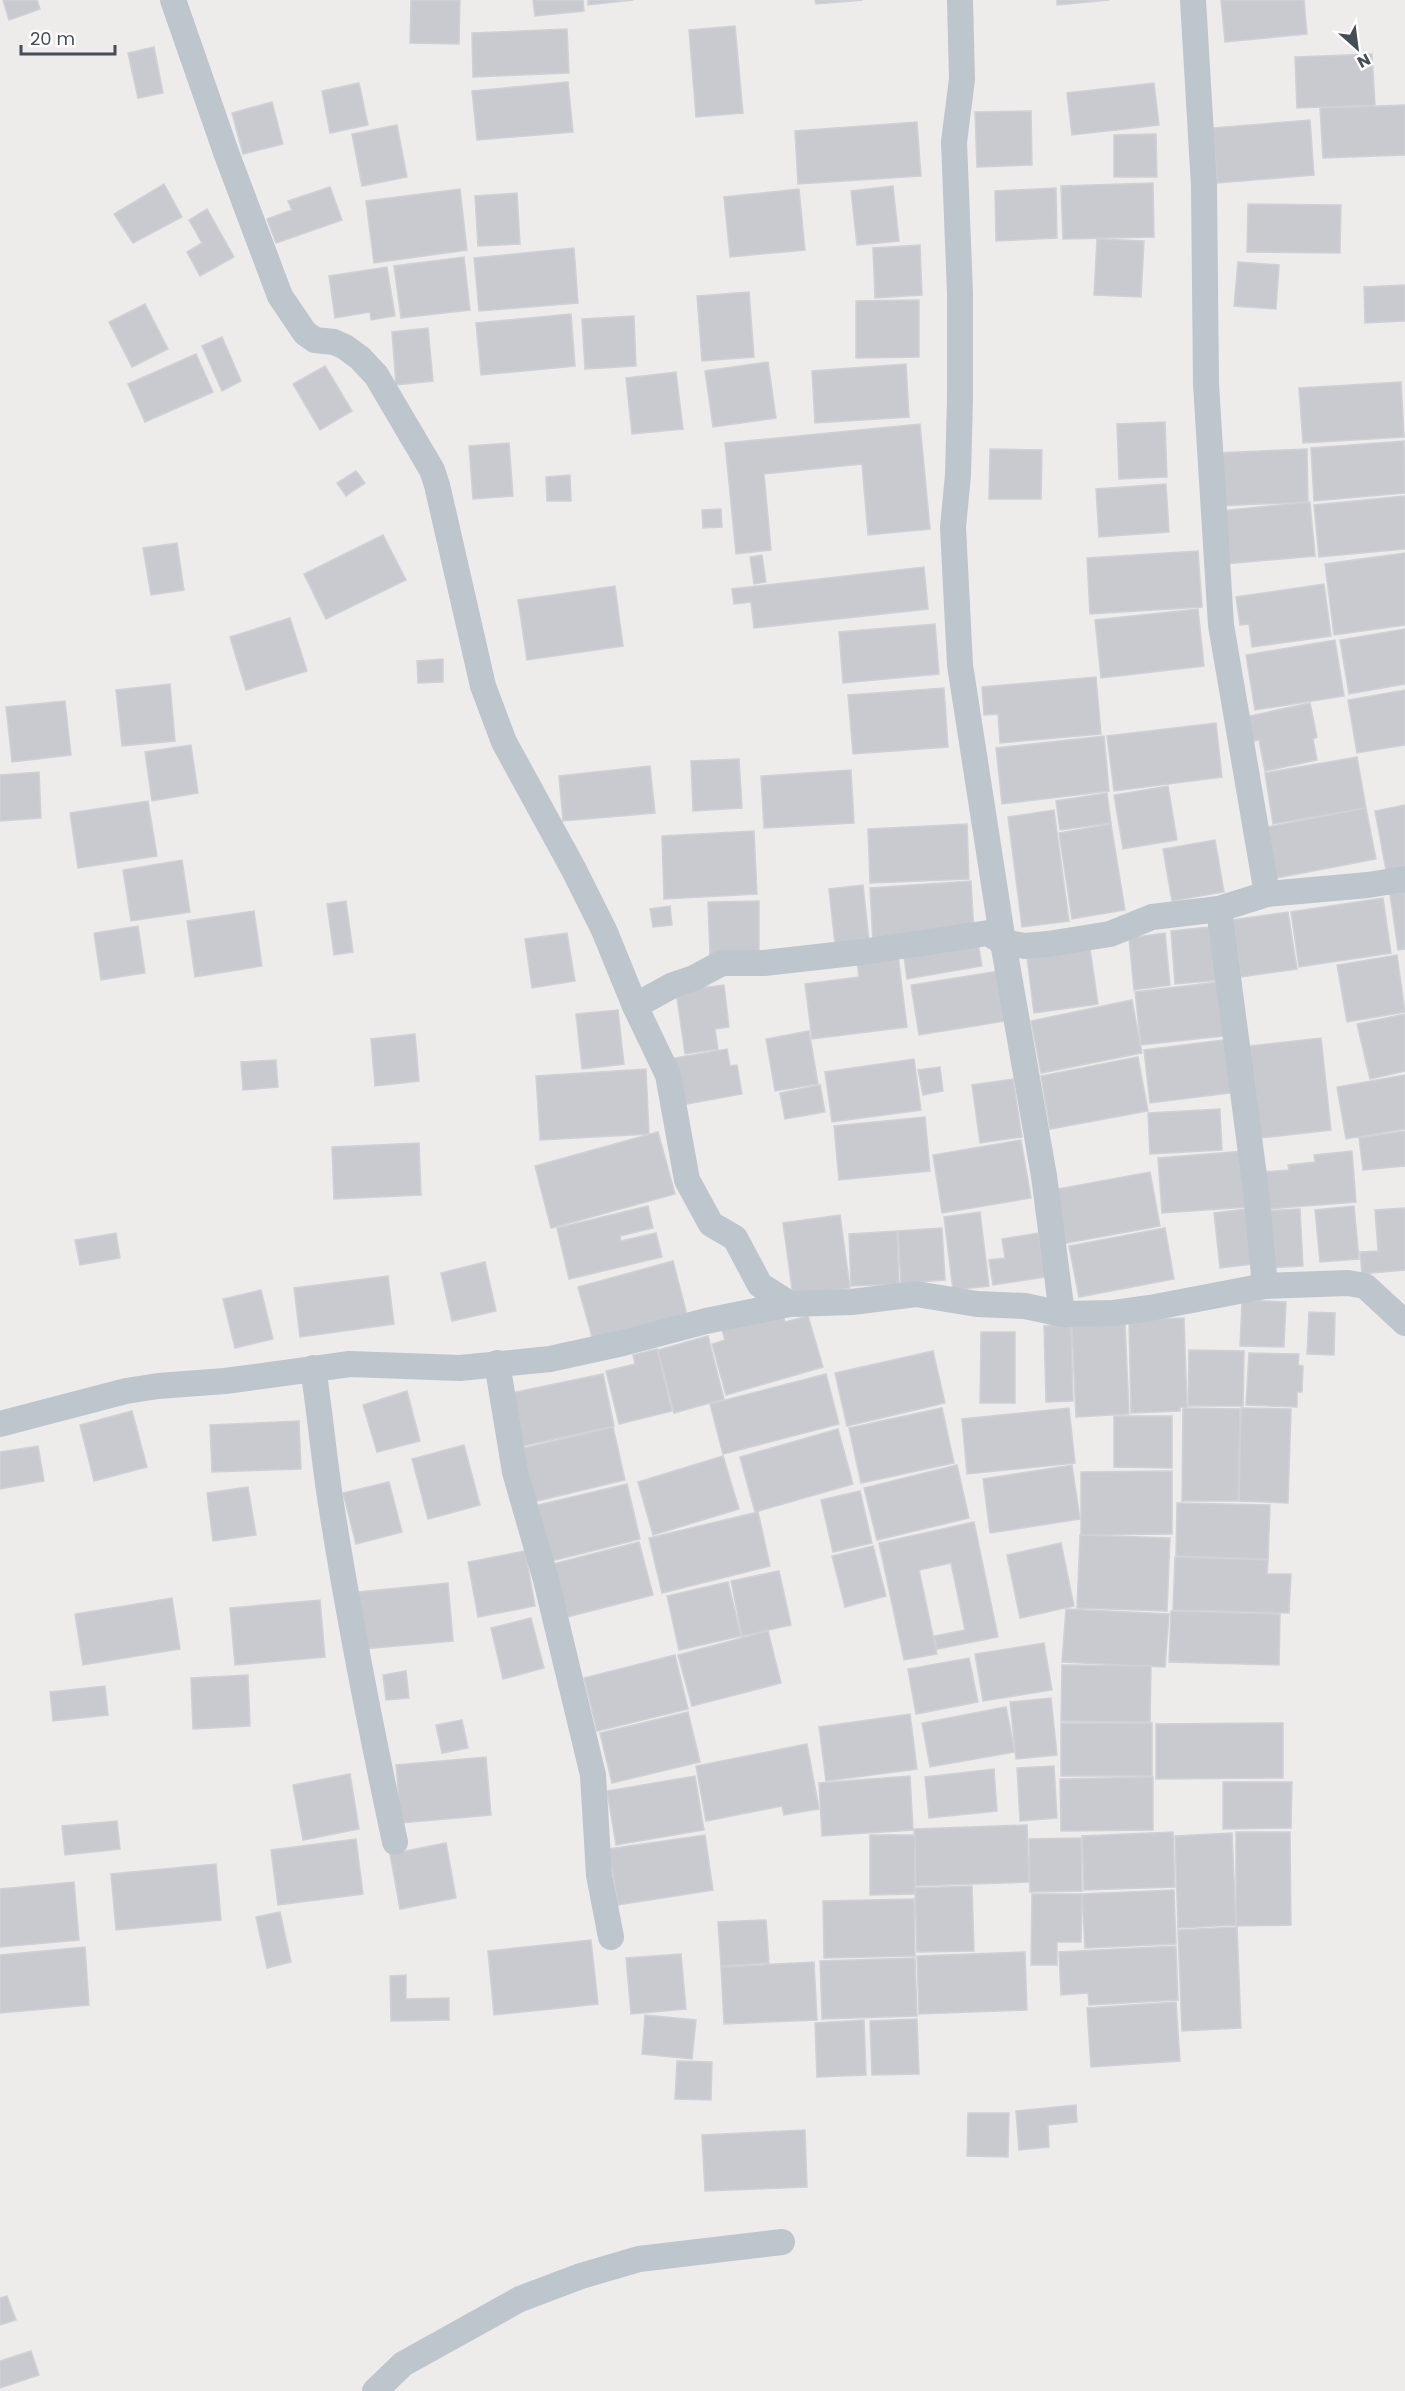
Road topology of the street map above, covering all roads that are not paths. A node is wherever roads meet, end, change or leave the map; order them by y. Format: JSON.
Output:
{"nodes":[{"id":1,"x":172,"y":0,"type":"edge"},
{"id":2,"x":960,"y":0,"type":"edge"},
{"id":3,"x":1192,"y":0,"type":"edge"},
{"id":4,"x":1405,"y":879,"type":"edge"},
{"id":5,"x":1267,"y":894,"type":"junction"},
{"id":6,"x":1219,"y":909,"type":"junction"},
{"id":7,"x":1003,"y":942,"type":"junction"},
{"id":8,"x":635,"y":1006,"type":"junction"},
{"id":9,"x":1264,"y":1286,"type":"junction"},
{"id":10,"x":790,"y":1304,"type":"junction"},
{"id":11,"x":1062,"y":1314,"type":"junction"},
{"id":12,"x":1405,"y":1323,"type":"edge"},
{"id":13,"x":497,"y":1364,"type":"junction"},
{"id":14,"x":313,"y":1368,"type":"junction"},
{"id":15,"x":0,"y":1424,"type":"edge"},
{"id":16,"x":395,"y":1842,"type":"dead end"},
{"id":17,"x":611,"y":1937,"type":"dead end"},
{"id":18,"x":782,"y":2242,"type":"dead end"},
{"id":19,"x":375,"y":2391,"type":"edge"}],
"edges":[{"from":1,"to":8,"type":"street"},
{"from":2,"to":7,"type":"street"},
{"from":3,"to":5,"type":"street"},
{"from":4,"to":5,"type":"street"},
{"from":5,"to":6,"type":"street"},
{"from":6,"to":7,"type":"street"},
{"from":6,"to":9,"type":"street"},
{"from":7,"to":8,"type":"street"},
{"from":7,"to":11,"type":"street"},
{"from":8,"to":10,"type":"street"},
{"from":9,"to":11,"type":"street"},
{"from":9,"to":12,"type":"street"},
{"from":10,"to":11,"type":"street"},
{"from":10,"to":13,"type":"street"},
{"from":13,"to":14,"type":"street"},
{"from":13,"to":17,"type":"street"},
{"from":14,"to":15,"type":"street"},
{"from":14,"to":16,"type":"street"},
{"from":18,"to":19,"type":"street"}]}
